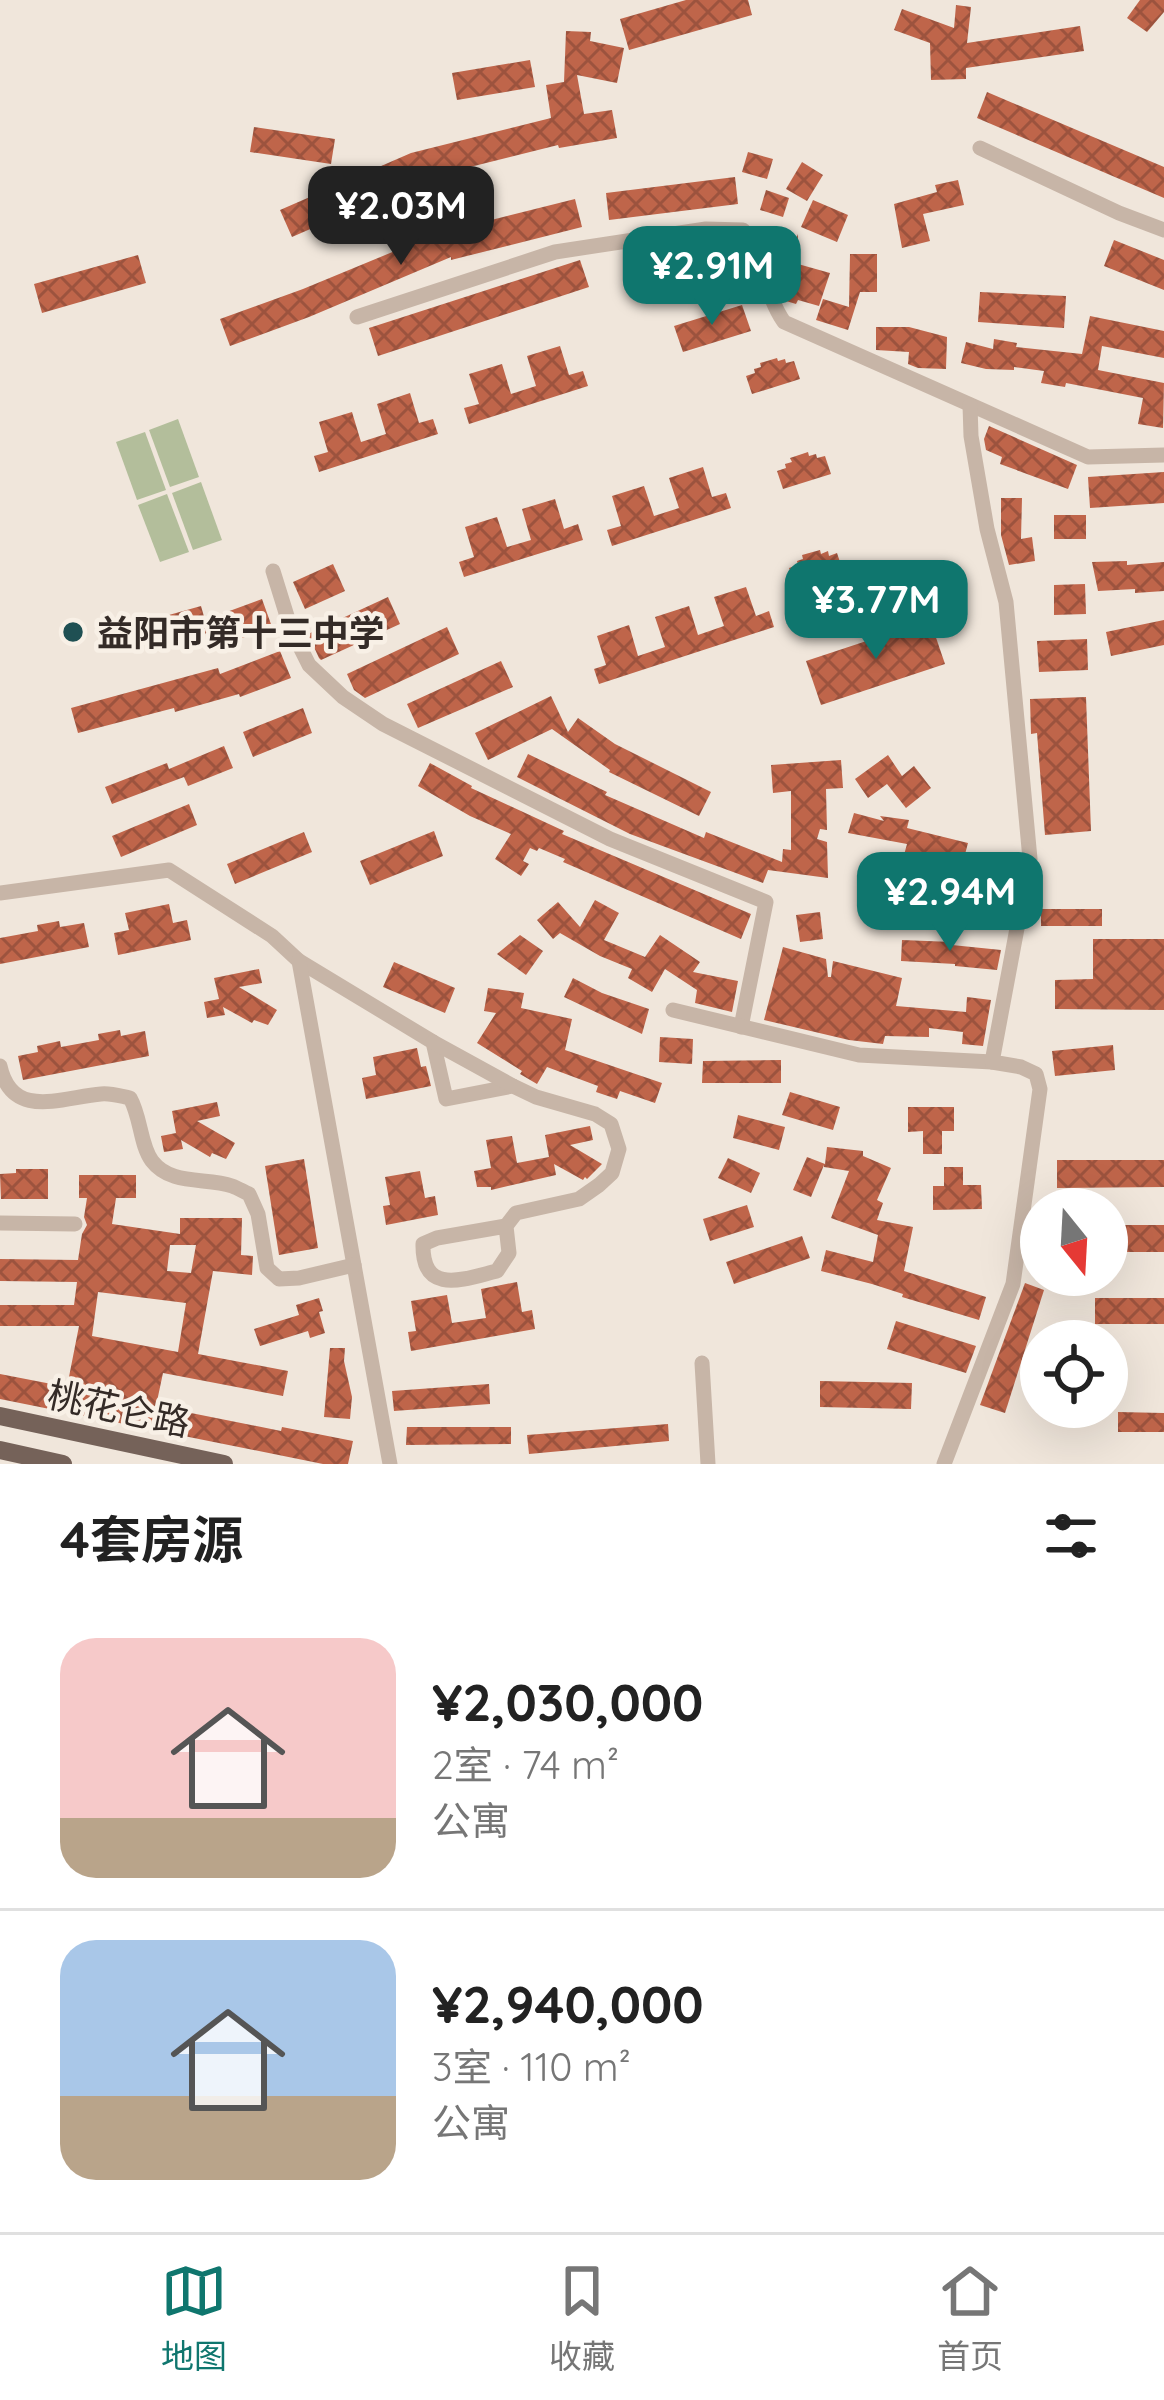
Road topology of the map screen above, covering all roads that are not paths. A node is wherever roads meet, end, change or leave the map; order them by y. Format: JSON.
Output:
{"nodes":[{"id":1,"x":980,"y":148,"type":"dead end"},
{"id":2,"x":1164,"y":230,"type":"edge"},
{"id":3,"x":357,"y":317,"type":"dead end"},
{"id":4,"x":970,"y":405,"type":"junction"},
{"id":5,"x":1164,"y":455,"type":"edge"},
{"id":6,"x":273,"y":572,"type":"dead end"},
{"id":7,"x":1,"y":889,"type":"edge"},
{"id":8,"x":299,"y":961,"type":"junction"},
{"id":9,"x":673,"y":1010,"type":"dead end"},
{"id":10,"x":741,"y":1027,"type":"junction"},
{"id":11,"x":433,"y":1042,"type":"junction"},
{"id":12,"x":992,"y":1062,"type":"junction"},
{"id":13,"x":0,"y":1066,"type":"edge"},
{"id":14,"x":513,"y":1087,"type":"junction"},
{"id":15,"x":0,"y":1223,"type":"edge"},
{"id":16,"x":75,"y":1224,"type":"dead end"},
{"id":17,"x":506,"y":1226,"type":"junction"},
{"id":18,"x":354,"y":1265,"type":"junction"},
{"id":19,"x":703,"y":1363,"type":"dead end"},
{"id":20,"x":0,"y":1415,"type":"edge"},
{"id":21,"x":0,"y":1450,"type":"edge"},
{"id":22,"x":63,"y":1464,"type":"edge"},
{"id":23,"x":224,"y":1464,"type":"edge"},
{"id":24,"x":390,"y":1464,"type":"edge"},
{"id":25,"x":708,"y":1464,"type":"edge"},
{"id":26,"x":944,"y":1464,"type":"edge"}],
"edges":[{"from":1,"to":2,"type":"street"},
{"from":3,"to":4,"type":"street"},
{"from":4,"to":5,"type":"street"},
{"from":4,"to":12,"type":"street"},
{"from":6,"to":10,"type":"street"},
{"from":7,"to":8,"type":"street"},
{"from":8,"to":11,"type":"street"},
{"from":8,"to":18,"type":"street"},
{"from":9,"to":10,"type":"street"},
{"from":10,"to":12,"type":"street"},
{"from":11,"to":14,"type":"street"},
{"from":11,"to":14,"type":"street"},
{"from":12,"to":26,"type":"street"},
{"from":13,"to":18,"type":"street"},
{"from":14,"to":17,"type":"street"},
{"from":15,"to":16,"type":"street"},
{"from":17,"to":17,"type":"street"},
{"from":18,"to":24,"type":"street"},
{"from":19,"to":25,"type":"street"},
{"from":20,"to":23,"type":"main road","name":"桃花仑路"},
{"from":21,"to":22,"type":"main road","name":"桃花仑路"}]}
